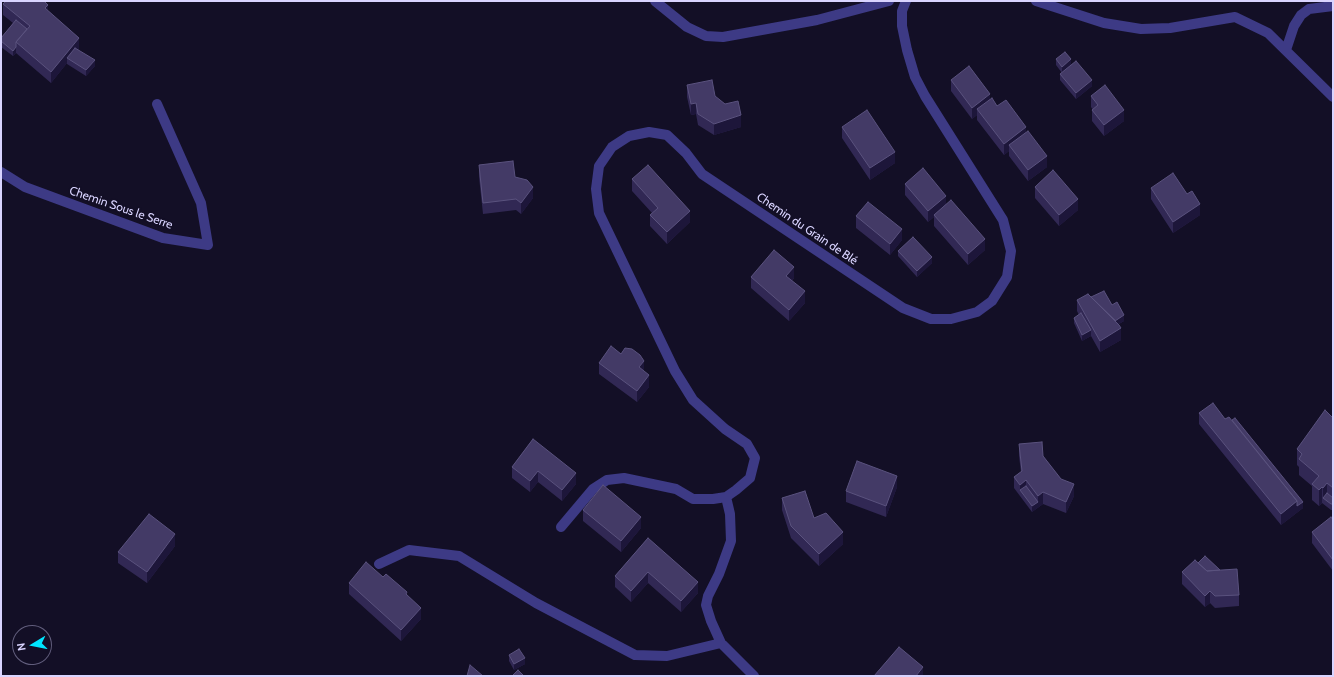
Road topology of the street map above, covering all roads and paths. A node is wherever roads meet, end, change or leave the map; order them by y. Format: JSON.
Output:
{"nodes":[{"id":1,"x":655,"y":1,"type":"edge"},
{"id":2,"x":889,"y":1,"type":"edge"},
{"id":3,"x":906,"y":1,"type":"edge"},
{"id":4,"x":1036,"y":1,"type":"edge"},
{"id":5,"x":1333,"y":6,"type":"edge"},
{"id":6,"x":1286,"y":50,"type":"junction"},
{"id":7,"x":1333,"y":97,"type":"edge"},
{"id":8,"x":157,"y":104,"type":"dead end"},
{"id":9,"x":1,"y":172,"type":"edge"},
{"id":10,"x":726,"y":497,"type":"junction"},
{"id":11,"x":561,"y":527,"type":"dead end"},
{"id":12,"x":379,"y":564,"type":"dead end"},
{"id":13,"x":721,"y":643,"type":"junction"},
{"id":14,"x":754,"y":676,"type":"edge"}],
"edges":[{"from":1,"to":2,"type":"street"},
{"from":3,"to":10,"type":"street","name":"Chemin du Grain de Blé"},
{"from":4,"to":6,"type":"street"},
{"from":5,"to":6,"type":"street"},
{"from":6,"to":7,"type":"street"},
{"from":8,"to":9,"type":"street","name":"Chemin Sous le Serre"},
{"from":10,"to":11,"type":"street"},
{"from":10,"to":13,"type":"street"},
{"from":12,"to":13,"type":"street"},
{"from":13,"to":14,"type":"street"}]}
